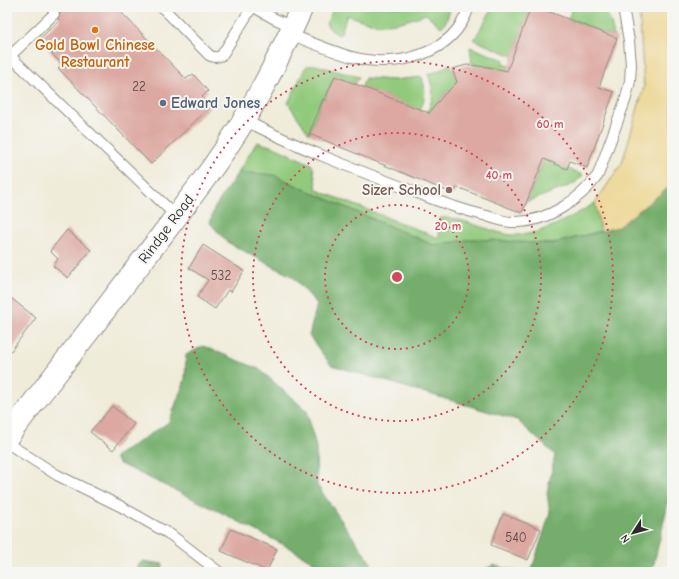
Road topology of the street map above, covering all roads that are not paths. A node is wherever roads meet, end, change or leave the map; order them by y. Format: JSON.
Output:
{"nodes":[{"id":1,"x":162,"y":7,"type":"edge"},
{"id":2,"x":253,"y":7,"type":"edge"},
{"id":3,"x":302,"y":7,"type":"edge"},
{"id":4,"x":468,"y":7,"type":"edge"},
{"id":5,"x":623,"y":7,"type":"edge"},
{"id":6,"x":54,"y":14,"type":"dead end"},
{"id":7,"x":291,"y":30,"type":"junction"},
{"id":8,"x":8,"y":55,"type":"edge"},
{"id":9,"x":244,"y":120,"type":"junction"},
{"id":10,"x":176,"y":216,"type":"junction"},
{"id":11,"x":7,"y":436,"type":"edge"},
{"id":12,"x":7,"y":443,"type":"edge"},
{"id":13,"x":219,"y":572,"type":"edge"}],
"edges":[{"from":1,"to":2,"type":"lane"},
{"from":2,"to":7,"type":"lane"},
{"from":3,"to":7,"type":"street","name":"Rindge Road"},
{"from":4,"to":7,"type":"lane"},
{"from":5,"to":9,"type":"lane"},
{"from":6,"to":8,"type":"lane"},
{"from":7,"to":9,"type":"street","name":"Rindge Road"},
{"from":8,"to":10,"type":"lane"},
{"from":9,"to":10,"type":"street","name":"Rindge Road"},
{"from":10,"to":11,"type":"street","name":"Rindge Road"},
{"from":12,"to":13,"type":"lane"}]}
